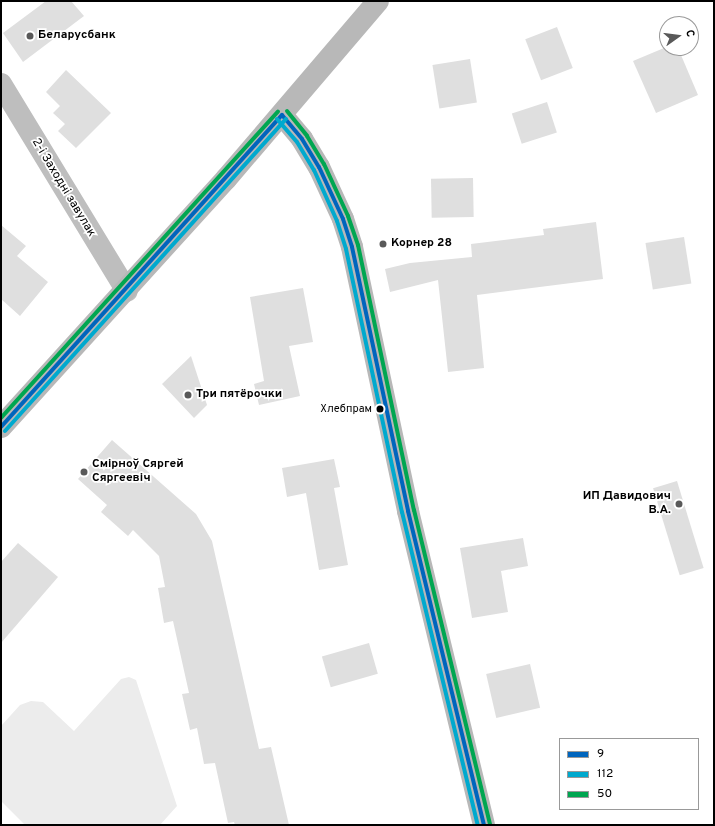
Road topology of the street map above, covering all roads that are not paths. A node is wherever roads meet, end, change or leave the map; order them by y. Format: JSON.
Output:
{"nodes":[{"id":1,"x":378,"y":1,"type":"edge"},
{"id":2,"x":1,"y":84,"type":"edge"},
{"id":3,"x":282,"y":115,"type":"junction"},
{"id":4,"x":126,"y":291,"type":"junction"},
{"id":5,"x":1,"y":427,"type":"edge"},
{"id":6,"x":484,"y":825,"type":"edge"}],
"edges":[{"from":1,"to":3,"type":"main road"},
{"from":2,"to":4,"type":"street","name":"2-і Заходні завулак"},
{"from":3,"to":4,"type":"main road"},
{"from":3,"to":6,"type":"main road"},
{"from":4,"to":5,"type":"main road"}]}
